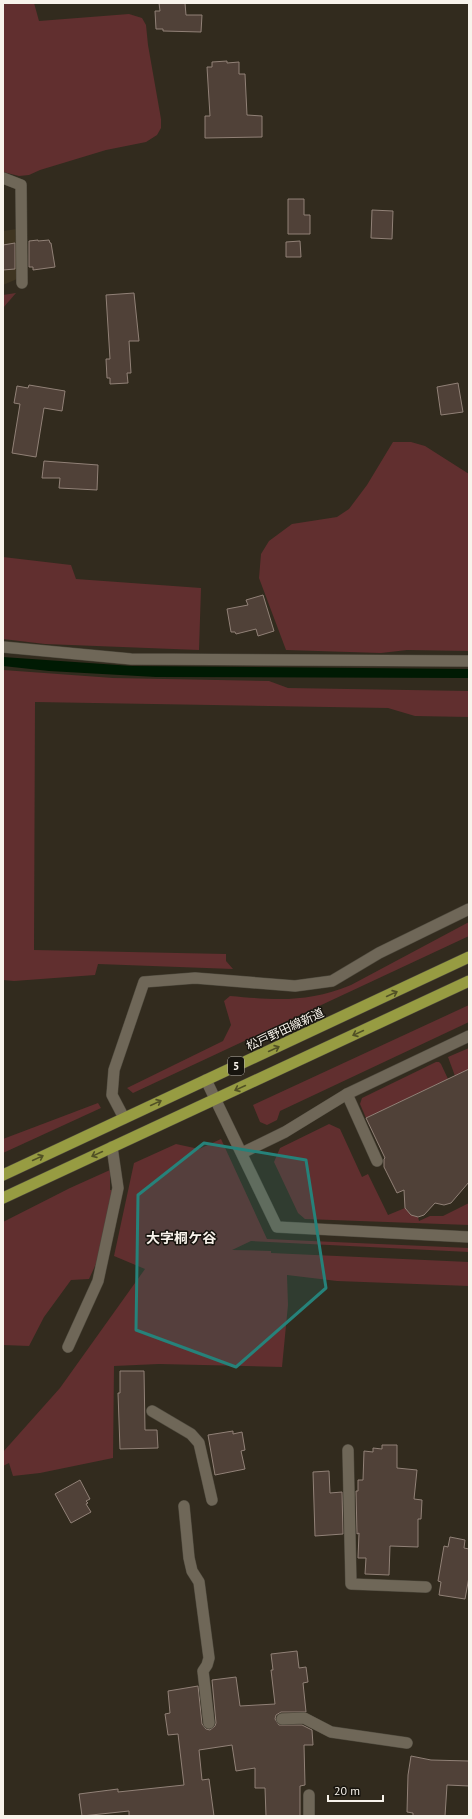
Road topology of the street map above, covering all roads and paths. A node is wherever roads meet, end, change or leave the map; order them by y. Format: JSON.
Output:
{"nodes":[{"id":1,"x":3,"y":178,"type":"edge"},
{"id":2,"x":22,"y":283,"type":"dead end"},
{"id":3,"x":3,"y":647,"type":"edge"},
{"id":4,"x":469,"y":661,"type":"edge"},
{"id":5,"x":469,"y":909,"type":"edge"},
{"id":6,"x":469,"y":957,"type":"edge"},
{"id":7,"x":469,"y":981,"type":"edge"},
{"id":8,"x":469,"y":1036,"type":"edge"},
{"id":9,"x":206,"y":1080,"type":"junction"},
{"id":10,"x":347,"y":1094,"type":"junction"},
{"id":11,"x":216,"y":1099,"type":"junction"},
{"id":12,"x":124,"y":1118,"type":"junction"},
{"id":13,"x":112,"y":1147,"type":"junction"},
{"id":14,"x":242,"y":1153,"type":"junction"},
{"id":15,"x":376,"y":1162,"type":"dead end"},
{"id":16,"x":3,"y":1175,"type":"edge"},
{"id":17,"x":3,"y":1198,"type":"edge"},
{"id":18,"x":469,"y":1237,"type":"edge"},
{"id":19,"x":68,"y":1347,"type":"dead end"},
{"id":20,"x":152,"y":1411,"type":"dead end"},
{"id":21,"x":348,"y":1450,"type":"dead end"},
{"id":22,"x":212,"y":1500,"type":"dead end"},
{"id":23,"x":184,"y":1506,"type":"dead end"},
{"id":24,"x":426,"y":1588,"type":"dead end"},
{"id":25,"x":282,"y":1719,"type":"dead end"},
{"id":26,"x":209,"y":1723,"type":"dead end"},
{"id":27,"x":407,"y":1743,"type":"dead end"},
{"id":28,"x":309,"y":1795,"type":"dead end"},
{"id":29,"x":309,"y":1816,"type":"edge"}],
"edges":[{"from":1,"to":2,"type":"street"},
{"from":3,"to":4,"type":"street"},
{"from":5,"to":12,"type":"street"},
{"from":9,"to":6,"type":"main road","name":"松戸野田線新道","number":"5","one_way":true},
{"from":7,"to":11,"type":"main road","number":"5","one_way":true},
{"from":8,"to":10,"type":"street"},
{"from":9,"to":11,"type":"street"},
{"from":12,"to":9,"type":"main road","name":"松戸野田線新道","number":"5","one_way":true},
{"from":10,"to":14,"type":"street"},
{"from":10,"to":15,"type":"street"},
{"from":11,"to":13,"type":"main road","number":"5"},
{"from":11,"to":14,"type":"street"},
{"from":16,"to":12,"type":"main road","name":"松戸野田線新道","number":"5","one_way":true},
{"from":13,"to":17,"type":"main road","number":"5","one_way":true},
{"from":13,"to":19,"type":"street"},
{"from":14,"to":18,"type":"street"},
{"from":20,"to":22,"type":"street"},
{"from":21,"to":24,"type":"street"},
{"from":23,"to":26,"type":"street"},
{"from":25,"to":27,"type":"street"},
{"from":28,"to":29,"type":"street"}]}
